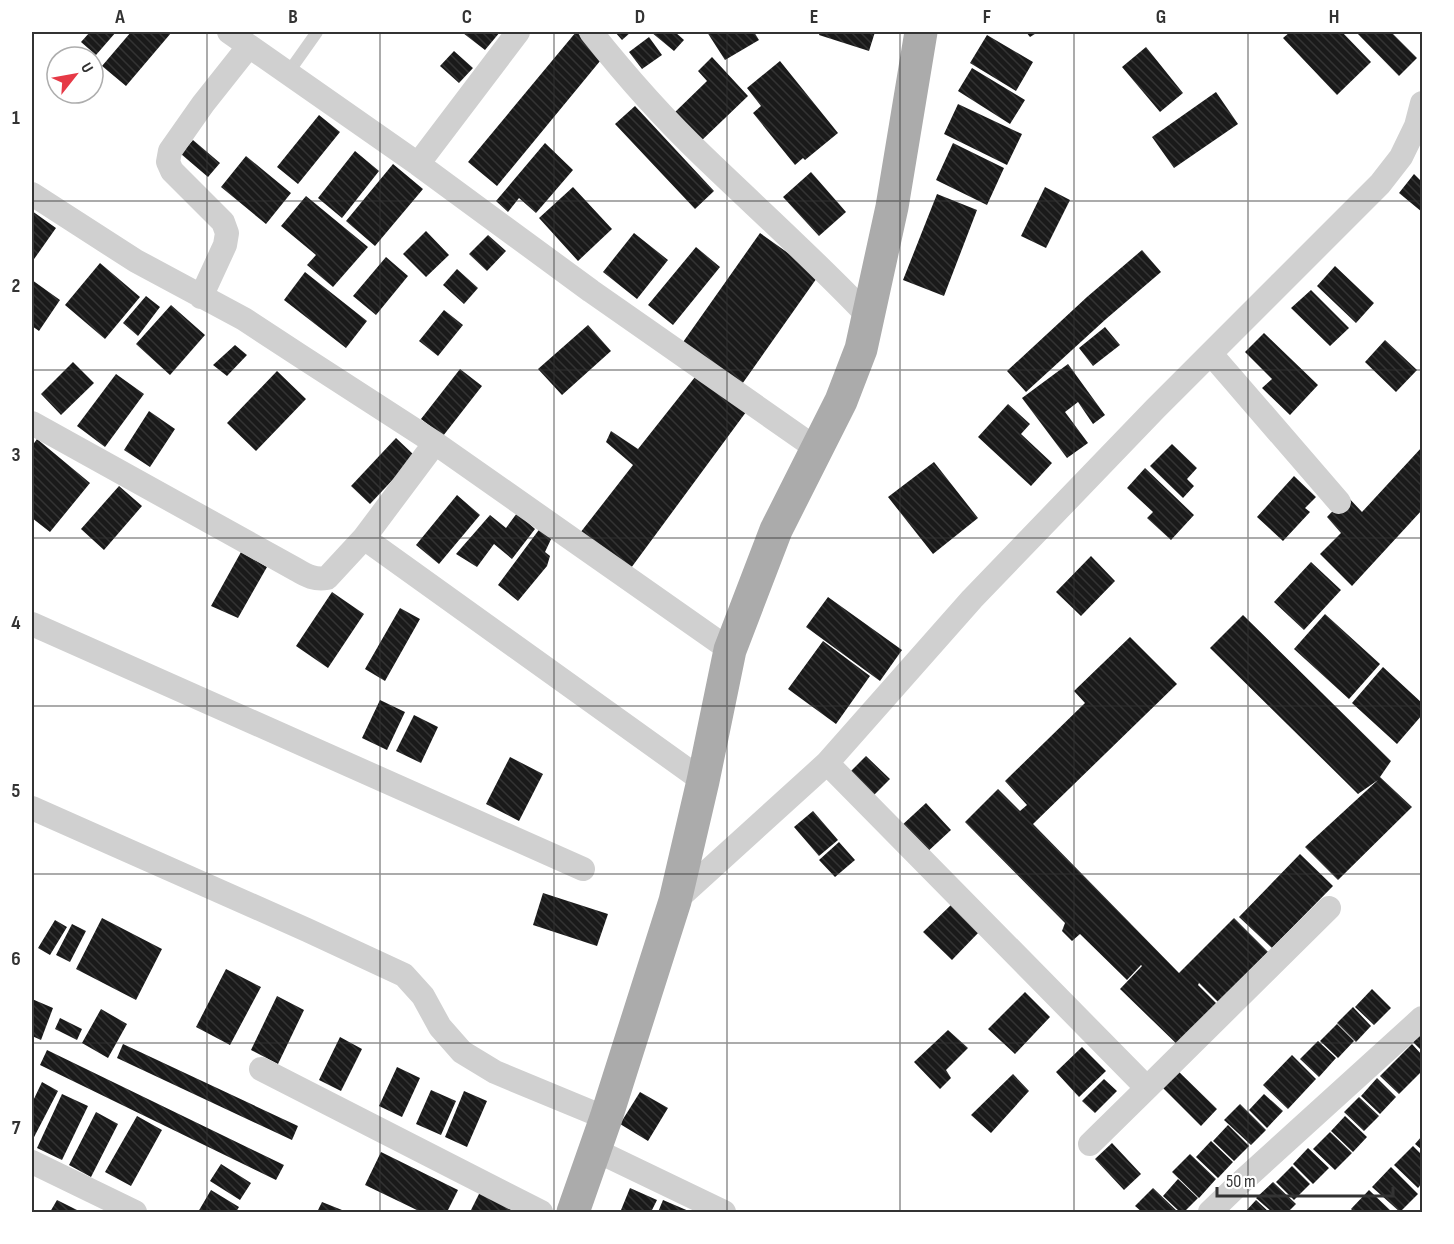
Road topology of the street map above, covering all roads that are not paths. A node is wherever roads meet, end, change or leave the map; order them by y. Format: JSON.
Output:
{"nodes":[{"id":1,"x":229,"y":32,"type":"edge"},
{"id":2,"x":317,"y":32,"type":"edge"},
{"id":3,"x":518,"y":32,"type":"edge"},
{"id":4,"x":591,"y":32,"type":"edge"},
{"id":5,"x":921,"y":32,"type":"edge"},
{"id":6,"x":249,"y":46,"type":"junction"},
{"id":7,"x":288,"y":73,"type":"junction"},
{"id":8,"x":1422,"y":103,"type":"edge"},
{"id":9,"x":418,"y":164,"type":"junction"},
{"id":10,"x":32,"y":194,"type":"edge"},
{"id":11,"x":201,"y":297,"type":"junction"},
{"id":12,"x":868,"y":316,"type":"junction"},
{"id":13,"x":1211,"y":354,"type":"junction"},
{"id":14,"x":32,"y":423,"type":"edge"},
{"id":15,"x":435,"y":443,"type":"junction"},
{"id":16,"x":817,"y":449,"type":"junction"},
{"id":17,"x":1339,"y":502,"type":"dead end"},
{"id":18,"x":364,"y":538,"type":"junction"},
{"id":19,"x":32,"y":624,"type":"edge"},
{"id":20,"x":730,"y":650,"type":"junction"},
{"id":21,"x":827,"y":763,"type":"junction"},
{"id":22,"x":703,"y":781,"type":"junction"},
{"id":23,"x":32,"y":808,"type":"edge"},
{"id":24,"x":583,"y":869,"type":"dead end"},
{"id":25,"x":675,"y":901,"type":"junction"},
{"id":26,"x":1329,"y":908,"type":"dead end"},
{"id":27,"x":1422,"y":1018,"type":"edge"},
{"id":28,"x":261,"y":1069,"type":"dead end"},
{"id":29,"x":1147,"y":1088,"type":"junction"},
{"id":30,"x":606,"y":1118,"type":"junction"},
{"id":31,"x":1090,"y":1144,"type":"dead end"},
{"id":32,"x":595,"y":1150,"type":"junction"},
{"id":33,"x":32,"y":1162,"type":"edge"},
{"id":34,"x":135,"y":1212,"type":"edge"},
{"id":35,"x":541,"y":1212,"type":"edge"},
{"id":36,"x":573,"y":1212,"type":"edge"},
{"id":37,"x":724,"y":1212,"type":"edge"},
{"id":38,"x":1210,"y":1212,"type":"edge"}],
"edges":[{"from":1,"to":6,"type":"street"},
{"from":2,"to":7,"type":"lane"},
{"from":3,"to":9,"type":"street"},
{"from":4,"to":12,"type":"street"},
{"from":5,"to":12,"type":"main road"},
{"from":6,"to":7,"type":"street"},
{"from":6,"to":11,"type":"street"},
{"from":7,"to":9,"type":"street"},
{"from":8,"to":13,"type":"street"},
{"from":9,"to":16,"type":"street"},
{"from":10,"to":11,"type":"street"},
{"from":11,"to":15,"type":"street"},
{"from":12,"to":16,"type":"main road"},
{"from":13,"to":17,"type":"street"},
{"from":13,"to":21,"type":"street"},
{"from":14,"to":18,"type":"street"},
{"from":15,"to":18,"type":"street"},
{"from":15,"to":20,"type":"street"},
{"from":16,"to":20,"type":"main road"},
{"from":18,"to":22,"type":"street"},
{"from":19,"to":24,"type":"street"},
{"from":20,"to":22,"type":"main road"},
{"from":21,"to":25,"type":"street"},
{"from":21,"to":29,"type":"street"},
{"from":22,"to":25,"type":"main road"},
{"from":23,"to":30,"type":"street"},
{"from":25,"to":30,"type":"main road"},
{"from":26,"to":29,"type":"street"},
{"from":27,"to":38,"type":"street"},
{"from":28,"to":35,"type":"street"},
{"from":29,"to":31,"type":"street"},
{"from":30,"to":32,"type":"main road"},
{"from":32,"to":36,"type":"main road"},
{"from":32,"to":37,"type":"street"},
{"from":33,"to":34,"type":"street"}]}
